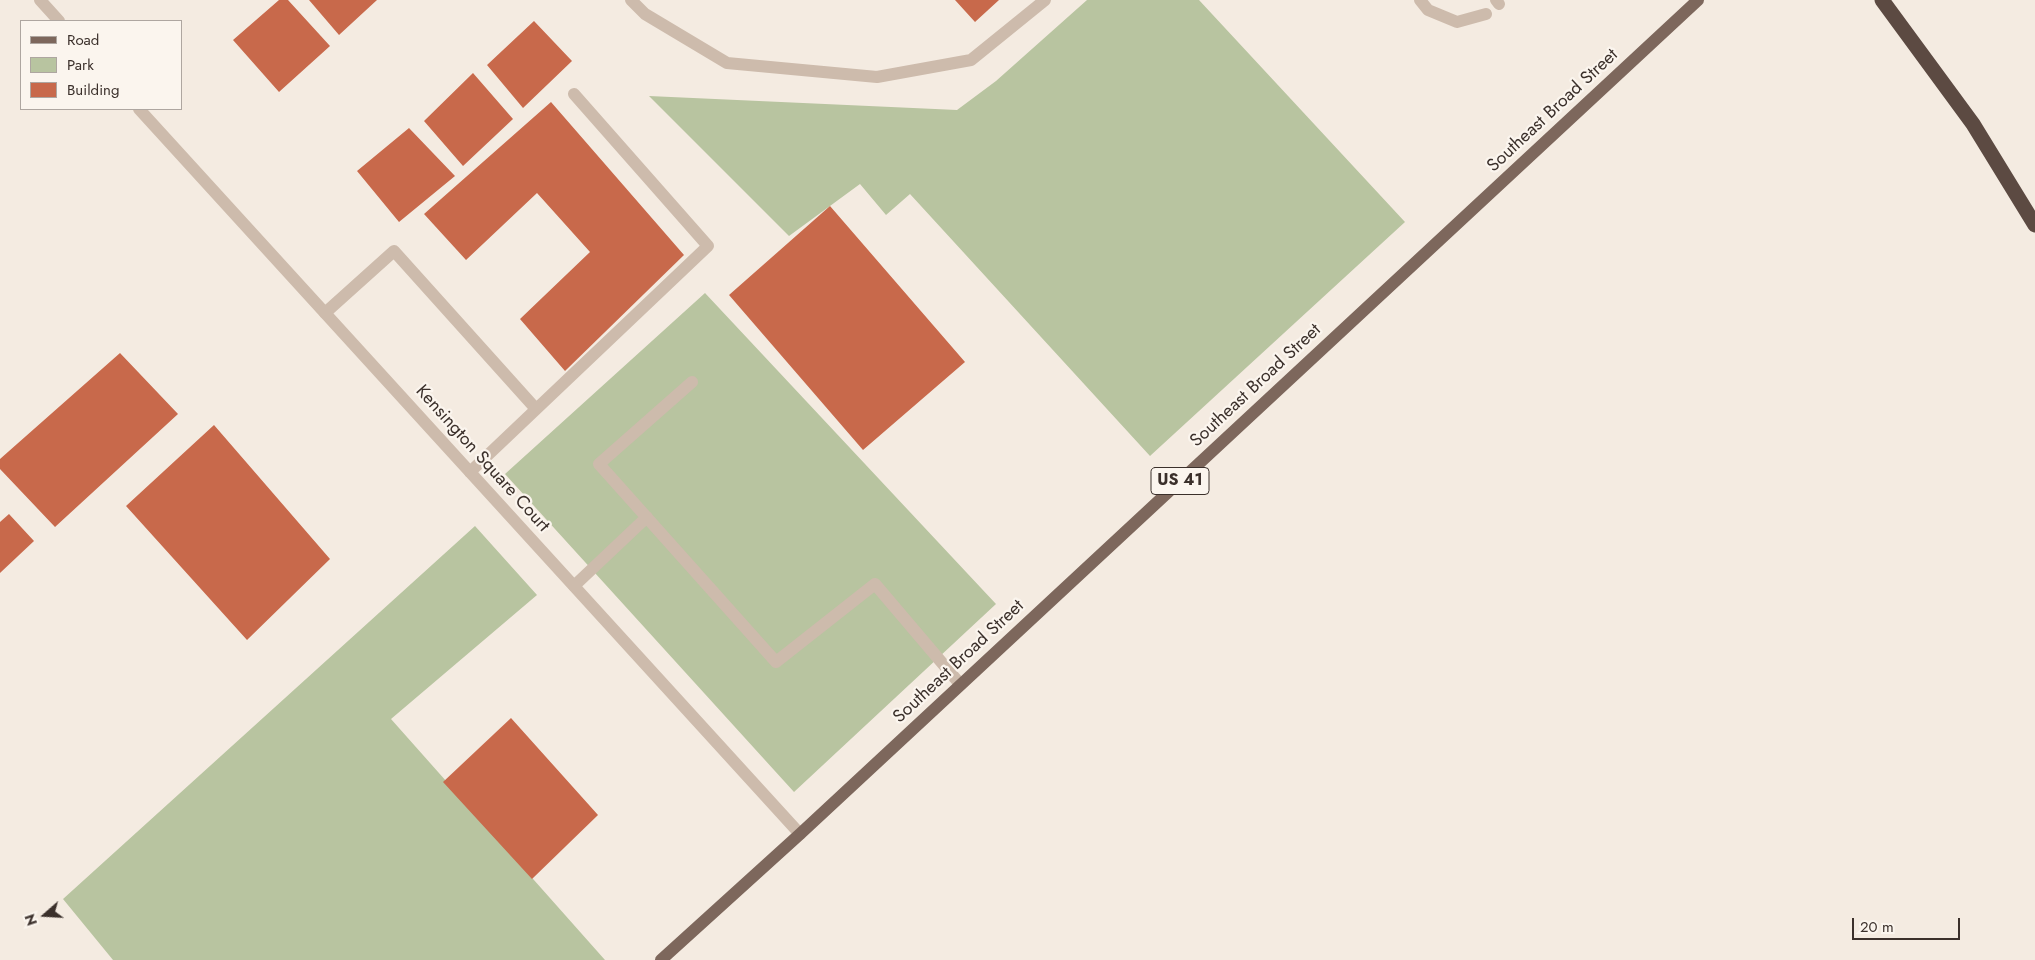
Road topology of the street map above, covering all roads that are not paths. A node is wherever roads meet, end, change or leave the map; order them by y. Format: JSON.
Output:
{"nodes":[{"id":1,"x":40,"y":0,"type":"edge"},
{"id":2,"x":631,"y":0,"type":"edge"},
{"id":3,"x":1044,"y":0,"type":"edge"},
{"id":4,"x":1420,"y":0,"type":"edge"},
{"id":5,"x":1698,"y":0,"type":"edge"},
{"id":6,"x":1882,"y":0,"type":"edge"},
{"id":7,"x":1486,"y":14,"type":"dead end"},
{"id":8,"x":58,"y":20,"type":"edge"},
{"id":9,"x":574,"y":94,"type":"dead end"},
{"id":10,"x":140,"y":110,"type":"edge"},
{"id":11,"x":2035,"y":225,"type":"edge"},
{"id":12,"x":325,"y":313,"type":"junction"},
{"id":13,"x":692,"y":382,"type":"dead end"},
{"id":14,"x":536,"y":409,"type":"junction"},
{"id":15,"x":470,"y":472,"type":"junction"},
{"id":16,"x":647,"y":517,"type":"junction"},
{"id":17,"x":574,"y":586,"type":"junction"},
{"id":18,"x":960,"y":684,"type":"junction"},
{"id":19,"x":800,"y":834,"type":"junction"},
{"id":20,"x":661,"y":960,"type":"edge"}],
"edges":[{"from":1,"to":8,"type":"street"},
{"from":2,"to":3,"type":"street"},
{"from":4,"to":7,"type":"street"},
{"from":5,"to":18,"type":"main road","name":"Southeast Broad Street","number":"US 41"},
{"from":6,"to":11,"type":"highway"},
{"from":9,"to":14,"type":"street"},
{"from":10,"to":12,"type":"street","name":"Kensington Square Court"},
{"from":12,"to":14,"type":"street"},
{"from":12,"to":15,"type":"street","name":"Kensington Square Court"},
{"from":13,"to":16,"type":"street"},
{"from":14,"to":15,"type":"street"},
{"from":15,"to":17,"type":"street","name":"Kensington Square Court"},
{"from":16,"to":17,"type":"street"},
{"from":16,"to":18,"type":"street"},
{"from":17,"to":19,"type":"street","name":"Kensington Square Court"},
{"from":18,"to":19,"type":"main road","name":"Southeast Broad Street","number":"US 41"},
{"from":19,"to":20,"type":"main road","name":"Southeast Broad Street","number":"US 41"}]}
